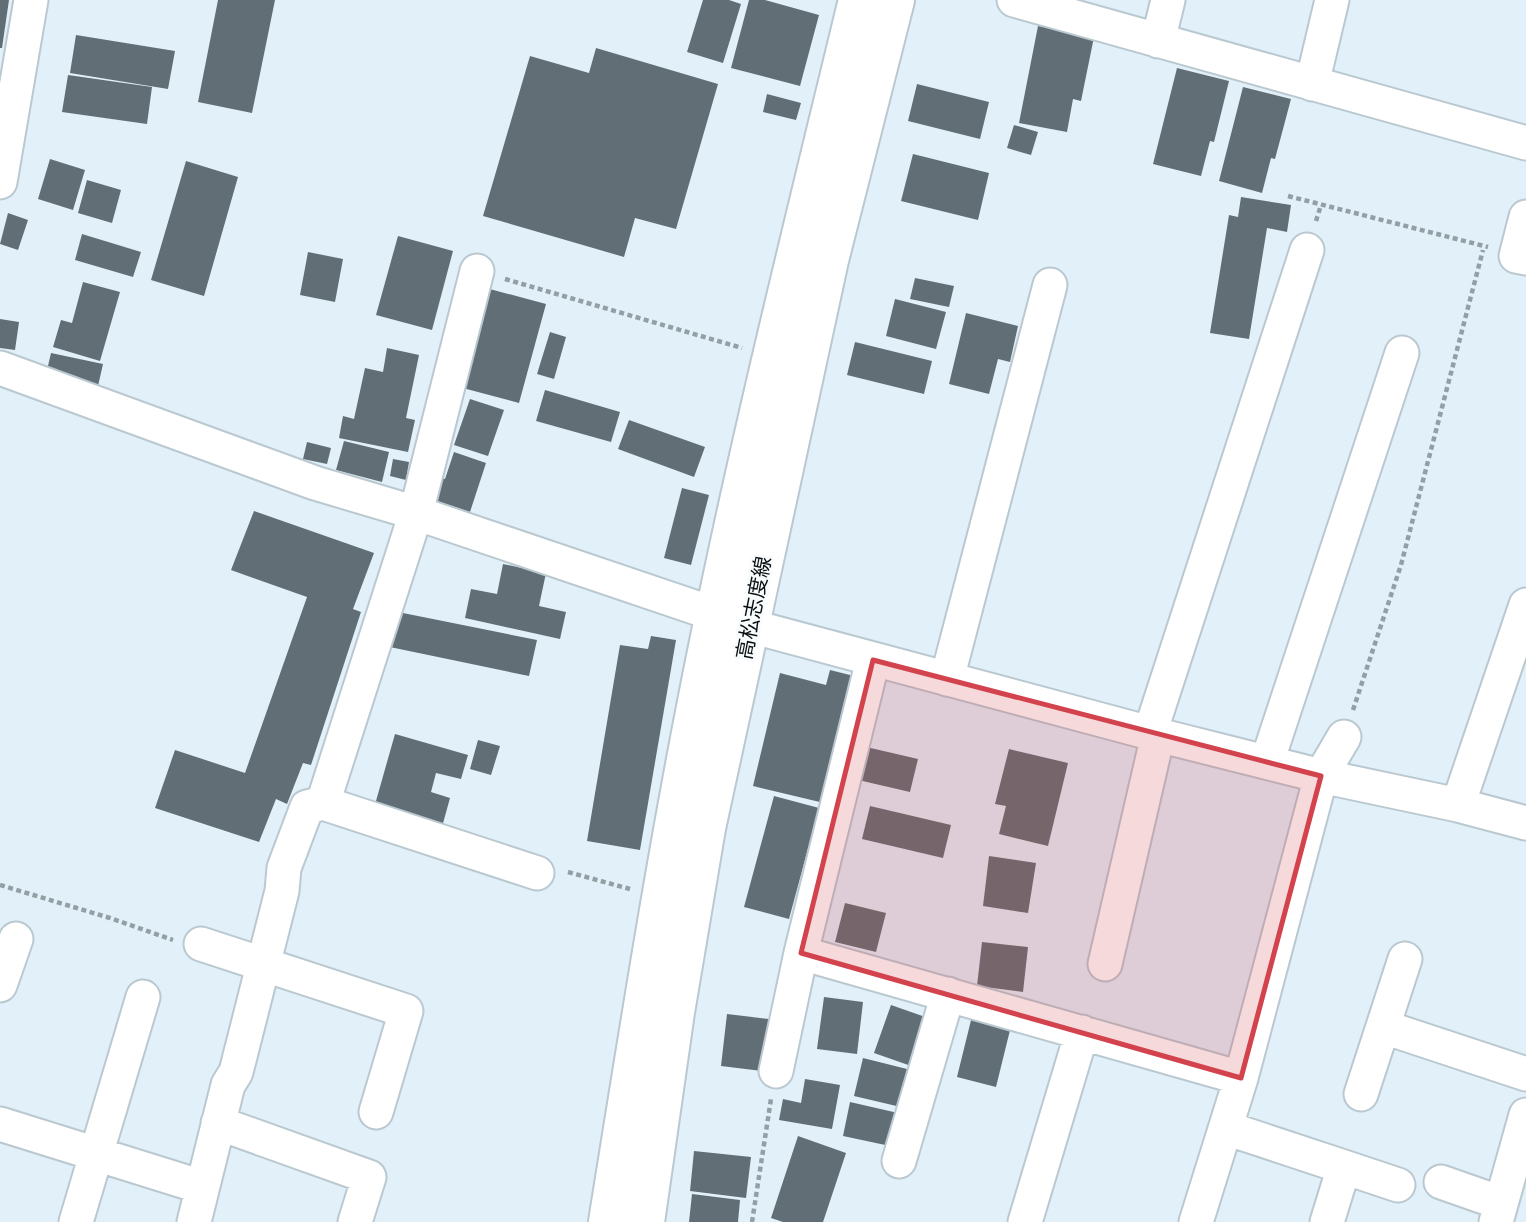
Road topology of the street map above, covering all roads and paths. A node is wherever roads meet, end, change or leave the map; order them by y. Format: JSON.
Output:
{"nodes":[{"id":1,"x":31,"y":0,"type":"edge"},
{"id":2,"x":858,"y":0,"type":"edge"},
{"id":3,"x":895,"y":0,"type":"edge"},
{"id":4,"x":1014,"y":0,"type":"edge"},
{"id":5,"x":1168,"y":0,"type":"edge"},
{"id":6,"x":1332,"y":0,"type":"edge"},
{"id":7,"x":1158,"y":41,"type":"junction"},
{"id":8,"x":1312,"y":83,"type":"junction"},
{"id":9,"x":1526,"y":143,"type":"edge"},
{"id":10,"x":0,"y":182,"type":"edge"},
{"id":11,"x":1288,"y":196,"type":"dead end"},
{"id":12,"x":1526,"y":216,"type":"edge"},
{"id":13,"x":1484,"y":246,"type":"junction"},
{"id":14,"x":1307,"y":250,"type":"dead end"},
{"id":15,"x":1521,"y":257,"type":"edge"},
{"id":16,"x":477,"y":271,"type":"joint"},
{"id":17,"x":1050,"y":285,"type":"dead end"},
{"id":18,"x":753,"y":351,"type":"dead end"},
{"id":19,"x":1402,"y":353,"type":"dead end"},
{"id":20,"x":0,"y":368,"type":"edge"},
{"id":21,"x":416,"y":513,"type":"junction"},
{"id":22,"x":1526,"y":605,"type":"edge"},
{"id":23,"x":733,"y":620,"type":"junction"},
{"id":24,"x":873,"y":660,"type":"junction"},
{"id":25,"x":947,"y":679,"type":"junction"},
{"id":26,"x":1154,"y":734,"type":"junction"},
{"id":27,"x":1343,"y":737,"type":"joint"},
{"id":28,"x":1267,"y":762,"type":"junction"},
{"id":29,"x":1321,"y":776,"type":"junction"},
{"id":30,"x":323,"y":803,"type":"junction"},
{"id":31,"x":1458,"y":805,"type":"junction"},
{"id":32,"x":1526,"y":823,"type":"edge"},
{"id":33,"x":537,"y":873,"type":"joint"},
{"id":34,"x":0,"y":885,"type":"edge"},
{"id":35,"x":638,"y":891,"type":"dead end"},
{"id":36,"x":201,"y":944,"type":"joint"},
{"id":37,"x":801,"y":953,"type":"junction"},
{"id":38,"x":1405,"y":959,"type":"dead end"},
{"id":39,"x":1105,"y":964,"type":"dead end"},
{"id":40,"x":264,"y":965,"type":"junction"},
{"id":41,"x":948,"y":994,"type":"junction"},
{"id":42,"x":143,"y":997,"type":"dead end"},
{"id":43,"x":1384,"y":1027,"type":"junction"},
{"id":44,"x":1082,"y":1032,"type":"junction"},
{"id":45,"x":776,"y":1071,"type":"joint"},
{"id":46,"x":1526,"y":1074,"type":"edge"},
{"id":47,"x":1241,"y":1078,"type":"junction"},
{"id":48,"x":1361,"y":1094,"type":"dead end"},
{"id":49,"x":376,"y":1112,"type":"dead end"},
{"id":50,"x":1526,"y":1115,"type":"edge"},
{"id":51,"x":219,"y":1123,"type":"junction"},
{"id":52,"x":0,"y":1124,"type":"edge"},
{"id":53,"x":1226,"y":1128,"type":"junction"},
{"id":54,"x":96,"y":1155,"type":"junction"},
{"id":55,"x":899,"y":1161,"type":"dead end"},
{"id":56,"x":1344,"y":1167,"type":"junction"},
{"id":57,"x":1441,"y":1182,"type":"dead end"},
{"id":58,"x":1398,"y":1185,"type":"dead end"},
{"id":59,"x":202,"y":1187,"type":"junction"},
{"id":60,"x":1498,"y":1213,"type":"edge"},
{"id":61,"x":76,"y":1222,"type":"edge"},
{"id":62,"x":194,"y":1222,"type":"edge"},
{"id":63,"x":355,"y":1222,"type":"edge"},
{"id":64,"x":608,"y":1222,"type":"edge"},
{"id":65,"x":645,"y":1222,"type":"edge"},
{"id":66,"x":752,"y":1222,"type":"edge"},
{"id":67,"x":1025,"y":1222,"type":"edge"},
{"id":68,"x":1196,"y":1222,"type":"edge"},
{"id":69,"x":1327,"y":1222,"type":"edge"}],
"edges":[{"from":1,"to":10,"type":"street"},
{"from":2,"to":23,"type":"main road","name":"高松志度線"},
{"from":3,"to":23,"type":"main road","name":"高松志度線"},
{"from":4,"to":7,"type":"street"},
{"from":5,"to":7,"type":"street"},
{"from":6,"to":8,"type":"street"},
{"from":7,"to":8,"type":"street"},
{"from":8,"to":9,"type":"street"},
{"from":11,"to":13,"type":"path"},
{"from":12,"to":15,"type":"street"},
{"from":13,"to":15,"type":"path"},
{"from":13,"to":27,"type":"path"},
{"from":14,"to":26,"type":"street"},
{"from":16,"to":18,"type":"path"},
{"from":16,"to":21,"type":"street"},
{"from":17,"to":25,"type":"street"},
{"from":19,"to":28,"type":"street"},
{"from":20,"to":21,"type":"street"},
{"from":21,"to":23,"type":"street"},
{"from":21,"to":30,"type":"street"},
{"from":22,"to":31,"type":"street"},
{"from":23,"to":24,"type":"street"},
{"from":23,"to":64,"type":"main road","name":"高松志度線"},
{"from":23,"to":65,"type":"main road","name":"高松志度線"},
{"from":24,"to":25,"type":"street"},
{"from":24,"to":37,"type":"street"},
{"from":25,"to":26,"type":"street"},
{"from":26,"to":28,"type":"street"},
{"from":26,"to":39,"type":"street"},
{"from":27,"to":29,"type":"street"},
{"from":28,"to":29,"type":"street"},
{"from":29,"to":31,"type":"street"},
{"from":29,"to":47,"type":"street"},
{"from":30,"to":33,"type":"street"},
{"from":30,"to":40,"type":"street"},
{"from":31,"to":32,"type":"street"},
{"from":33,"to":35,"type":"path"},
{"from":34,"to":36,"type":"path"},
{"from":36,"to":40,"type":"street"},
{"from":37,"to":41,"type":"street"},
{"from":37,"to":45,"type":"street"},
{"from":38,"to":43,"type":"street"},
{"from":40,"to":49,"type":"street"},
{"from":40,"to":51,"type":"street"},
{"from":41,"to":44,"type":"street"},
{"from":41,"to":55,"type":"street"},
{"from":42,"to":54,"type":"street"},
{"from":43,"to":46,"type":"street"},
{"from":43,"to":48,"type":"street"},
{"from":44,"to":47,"type":"street"},
{"from":44,"to":67,"type":"street"},
{"from":45,"to":66,"type":"path"},
{"from":47,"to":53,"type":"street"},
{"from":50,"to":60,"type":"street"},
{"from":51,"to":59,"type":"street"},
{"from":51,"to":63,"type":"street"},
{"from":52,"to":54,"type":"street"},
{"from":53,"to":56,"type":"street"},
{"from":53,"to":68,"type":"street"},
{"from":54,"to":59,"type":"street"},
{"from":54,"to":61,"type":"street"},
{"from":56,"to":58,"type":"street"},
{"from":56,"to":69,"type":"street"},
{"from":57,"to":60,"type":"street"},
{"from":59,"to":62,"type":"street"}]}
